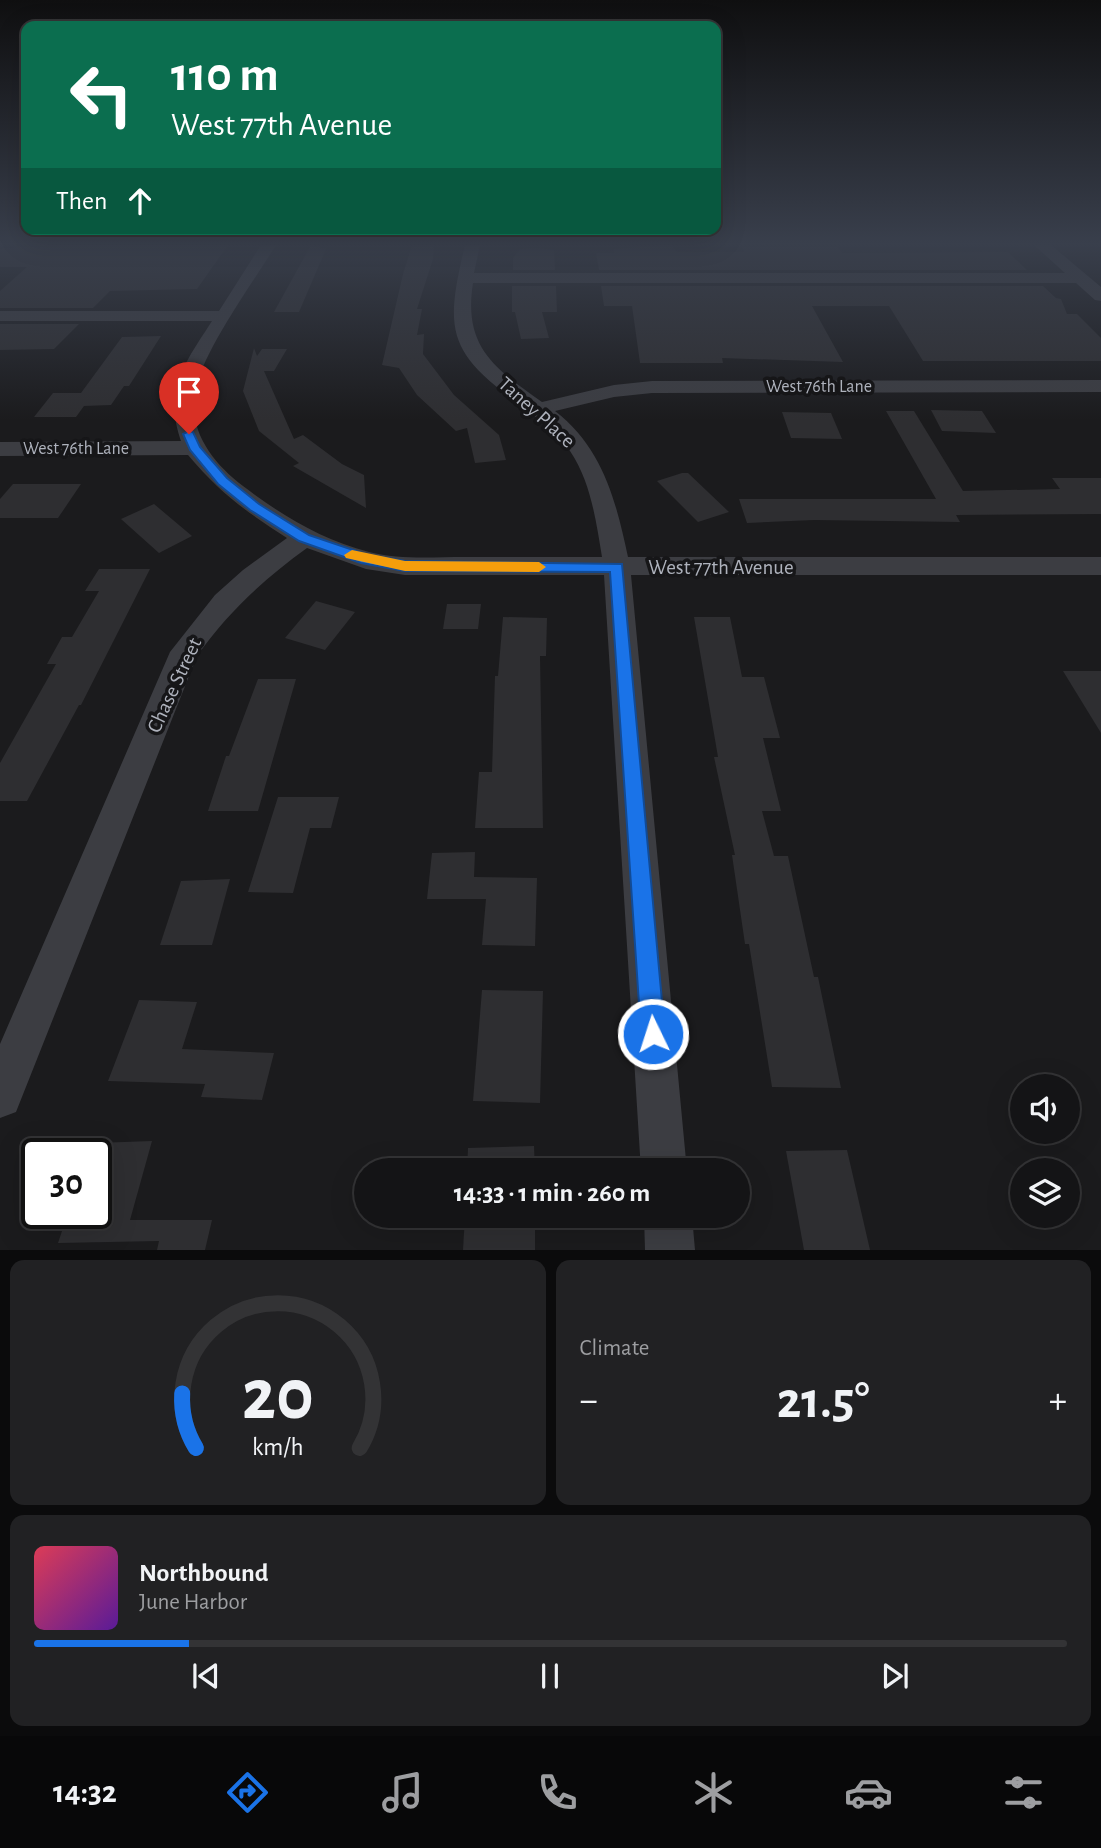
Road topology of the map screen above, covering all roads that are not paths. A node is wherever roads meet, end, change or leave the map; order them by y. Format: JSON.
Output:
{"nodes":[{"id":1,"x":230,"y":303,"type":"edge"},
{"id":2,"x":463,"y":303,"type":"edge"},
{"id":3,"x":0,"y":316,"type":"edge"},
{"id":4,"x":222,"y":316,"type":"junction"},
{"id":5,"x":1101,"y":386,"type":"edge"},
{"id":6,"x":538,"y":409,"type":"junction"},
{"id":7,"x":194,"y":448,"type":"junction"},
{"id":8,"x":0,"y":449,"type":"edge"},
{"id":9,"x":304,"y":538,"type":"junction"},
{"id":10,"x":1101,"y":566,"type":"edge"},
{"id":11,"x":617,"y":567,"type":"junction"},
{"id":12,"x":0,"y":1096,"type":"edge"},
{"id":13,"x":663,"y":1158,"type":"edge"},
{"id":14,"x":669,"y":1228,"type":"edge"},
{"id":15,"x":670,"y":1250,"type":"edge"}],
"edges":[{"from":1,"to":4,"type":"street"},
{"from":2,"to":6,"type":"street","name":"Taney Place"},
{"from":3,"to":4,"type":"street"},
{"from":4,"to":7,"type":"street"},
{"from":5,"to":6,"type":"street","name":"West 76th Lane"},
{"from":6,"to":11,"type":"street","name":"Taney Place"},
{"from":7,"to":8,"type":"street","name":"West 76th Lane"},
{"from":7,"to":9,"type":"street"},
{"from":9,"to":11,"type":"street","name":"West 77th Avenue"},
{"from":9,"to":12,"type":"street","name":"Chase Street"},
{"from":10,"to":11,"type":"street","name":"West 77th Avenue"},
{"from":11,"to":13,"type":"street","name":"Taney Place"},
{"from":14,"to":15,"type":"street"}]}
